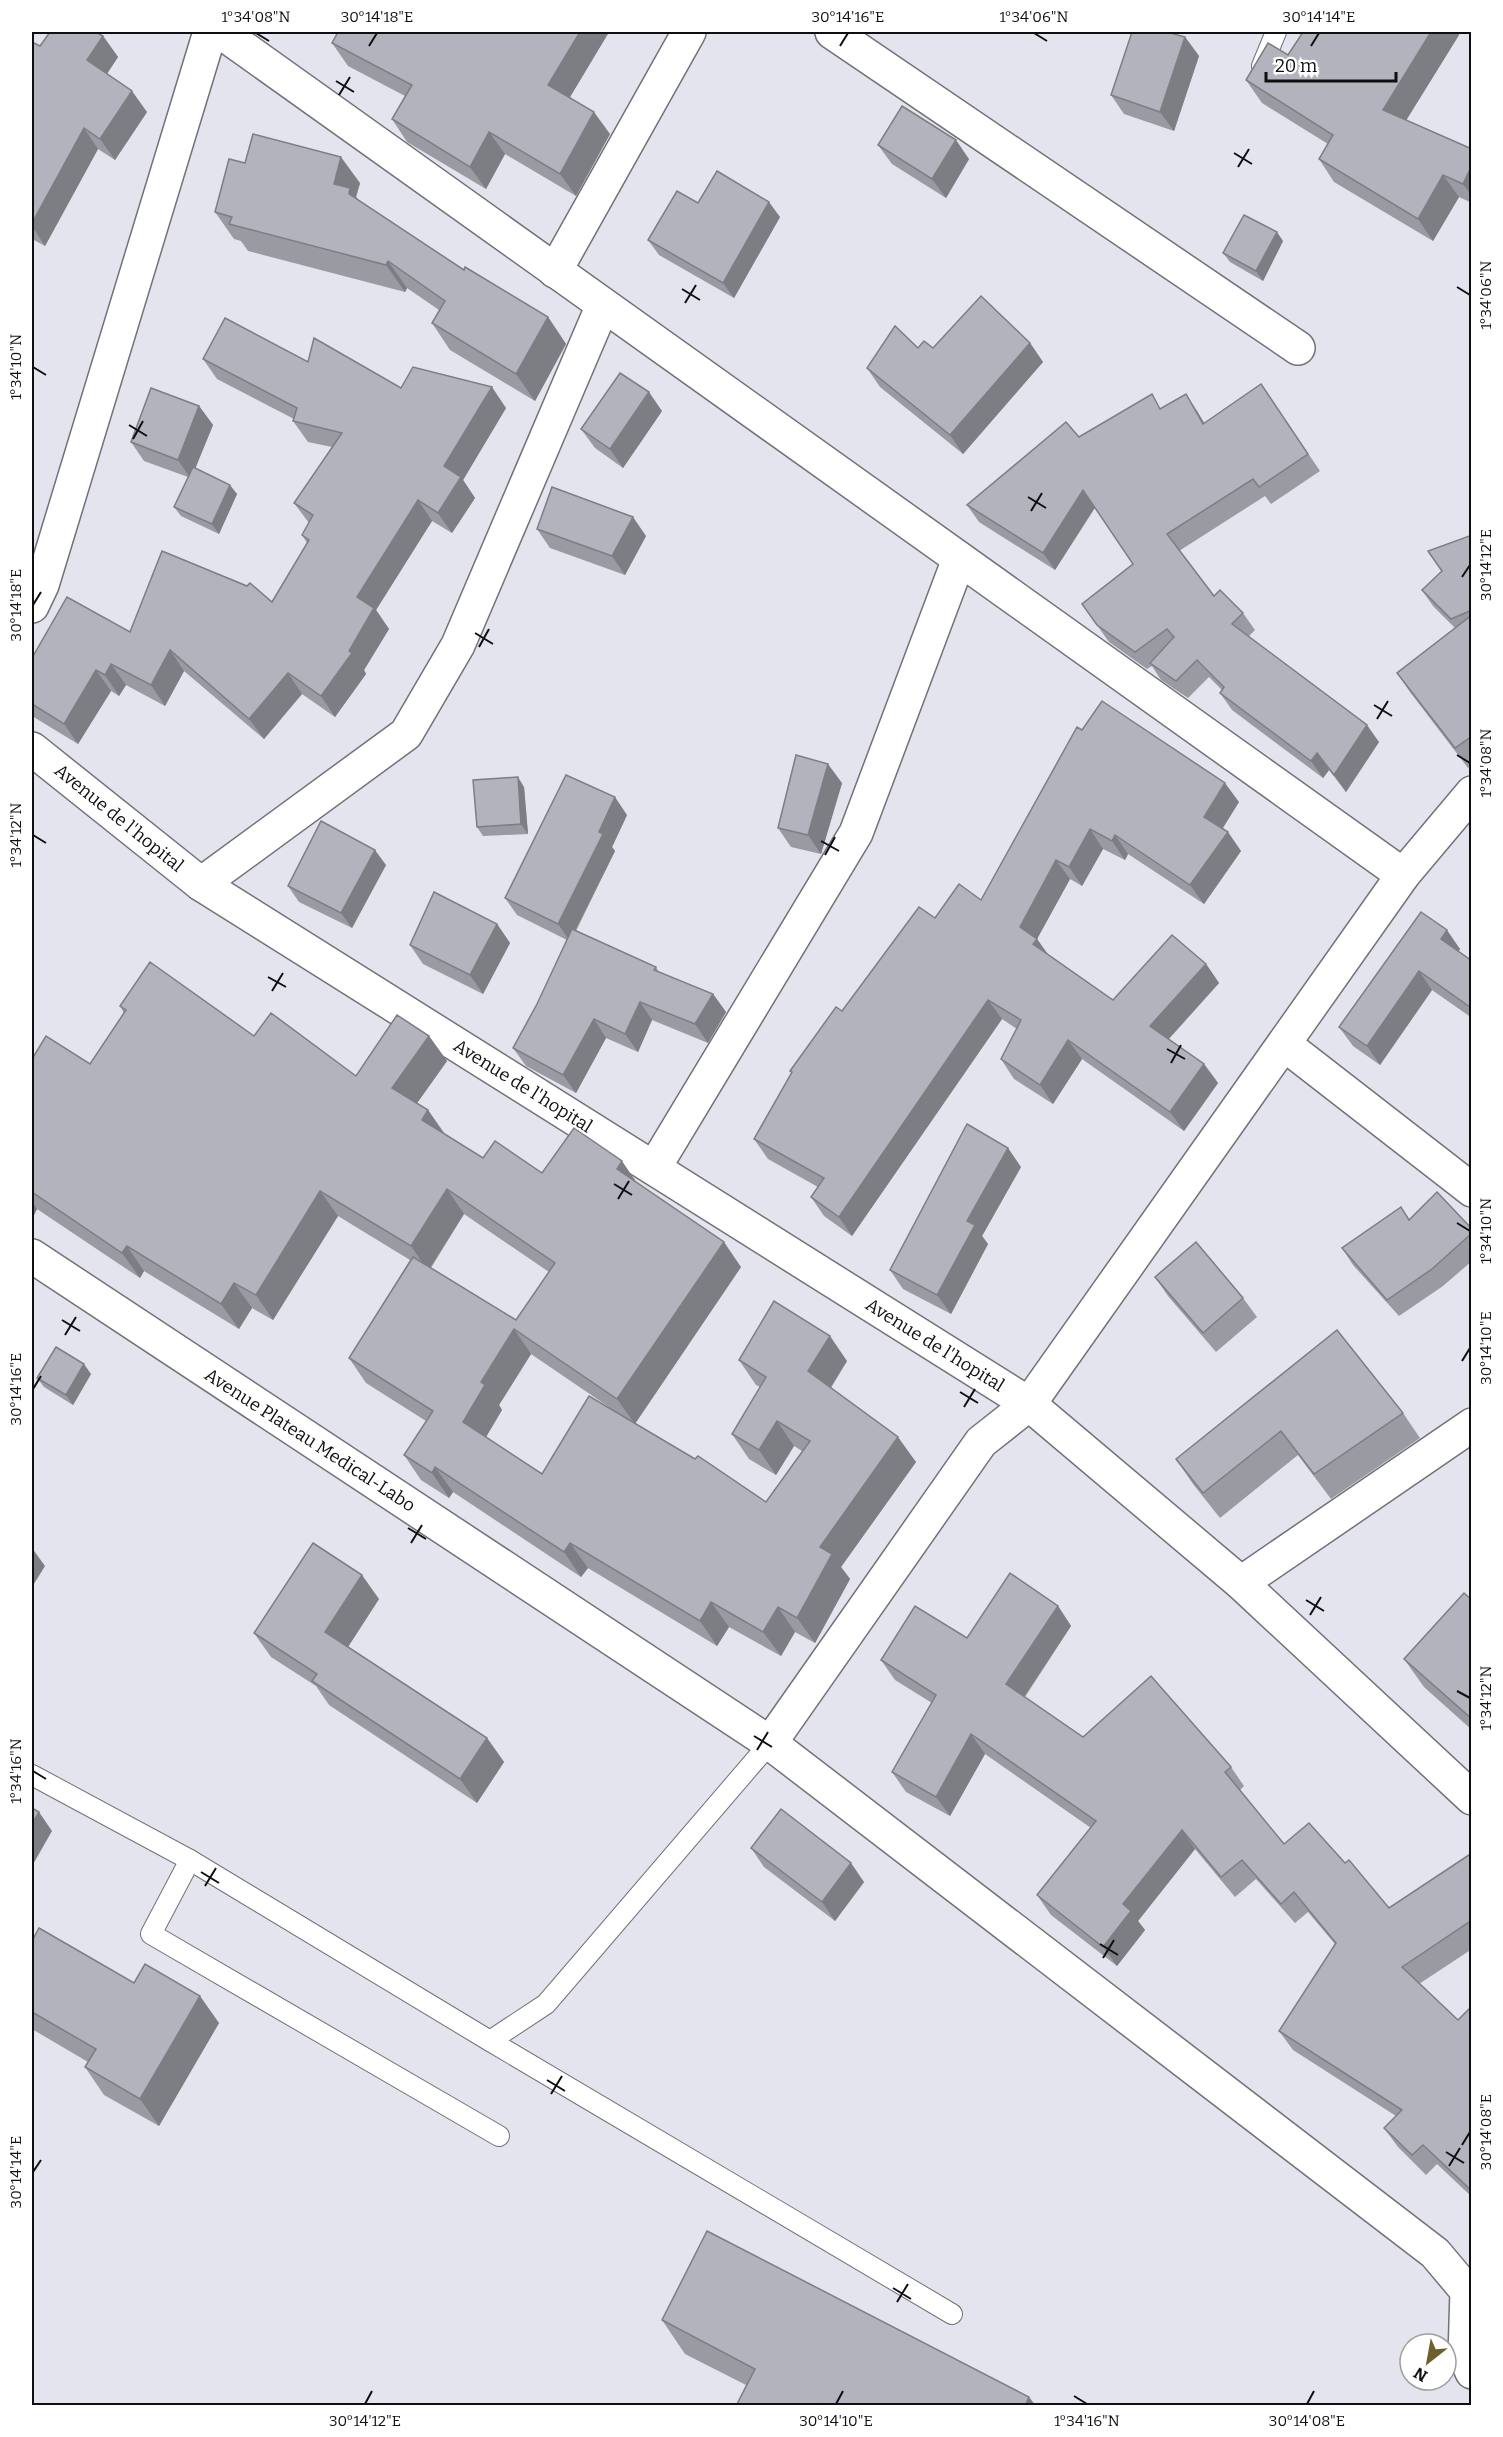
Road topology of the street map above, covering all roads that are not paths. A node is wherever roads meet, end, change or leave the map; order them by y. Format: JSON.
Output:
{"nodes":[{"id":1,"x":210,"y":32,"type":"edge"},
{"id":2,"x":220,"y":32,"type":"edge"},
{"id":3,"x":689,"y":32,"type":"edge"},
{"id":4,"x":832,"y":32,"type":"edge"},
{"id":5,"x":1276,"y":32,"type":"edge"},
{"id":6,"x":1262,"y":66,"type":"edge"},
{"id":7,"x":555,"y":271,"type":"junction"},
{"id":8,"x":603,"y":305,"type":"junction"},
{"id":9,"x":1298,"y":348,"type":"dead end"},
{"id":10,"x":959,"y":559,"type":"junction"},
{"id":11,"x":32,"y":606,"type":"edge"},
{"id":12,"x":32,"y":749,"type":"edge"},
{"id":13,"x":1472,"y":793,"type":"edge"},
{"id":14,"x":1403,"y":875,"type":"junction"},
{"id":15,"x":201,"y":884,"type":"junction"},
{"id":16,"x":1284,"y":1044,"type":"junction"},
{"id":17,"x":654,"y":1168,"type":"junction"},
{"id":18,"x":1472,"y":1190,"type":"edge"},
{"id":19,"x":32,"y":1256,"type":"edge"},
{"id":20,"x":1029,"y":1404,"type":"junction"},
{"id":21,"x":1472,"y":1425,"type":"edge"},
{"id":22,"x":1241,"y":1583,"type":"junction"},
{"id":23,"x":770,"y":1743,"type":"junction"},
{"id":24,"x":32,"y":1775,"type":"edge"},
{"id":25,"x":1472,"y":1798,"type":"edge"},
{"id":26,"x":190,"y":1860,"type":"junction"},
{"id":27,"x":490,"y":2041,"type":"junction"},
{"id":28,"x":499,"y":2136,"type":"dead end"},
{"id":29,"x":1469,"y":2289,"type":"edge"},
{"id":30,"x":952,"y":2314,"type":"dead end"},
{"id":31,"x":1472,"y":2372,"type":"edge"}],
"edges":[{"from":1,"to":11,"type":"street"},
{"from":2,"to":7,"type":"street"},
{"from":3,"to":7,"type":"street"},
{"from":4,"to":9,"type":"street"},
{"from":5,"to":6,"type":"lane"},
{"from":7,"to":8,"type":"street"},
{"from":8,"to":10,"type":"street"},
{"from":8,"to":15,"type":"street"},
{"from":10,"to":14,"type":"street"},
{"from":10,"to":17,"type":"street"},
{"from":12,"to":15,"type":"street","name":"Avenue de l'hopital"},
{"from":13,"to":14,"type":"street"},
{"from":14,"to":16,"type":"street"},
{"from":15,"to":17,"type":"street","name":"Avenue de l'hopital"},
{"from":16,"to":18,"type":"street"},
{"from":16,"to":20,"type":"street"},
{"from":17,"to":20,"type":"street","name":"Avenue de l'hopital"},
{"from":19,"to":23,"type":"street","name":"Avenue Plateau Medical-Labo"},
{"from":20,"to":22,"type":"street","name":"Avenue de l'hopital"},
{"from":20,"to":23,"type":"street"},
{"from":21,"to":22,"type":"street"},
{"from":22,"to":25,"type":"street","name":"Avenue de l'hopital"},
{"from":23,"to":27,"type":"lane"},
{"from":23,"to":29,"type":"street","name":"Avenue Plateau Medical-Labo"},
{"from":24,"to":26,"type":"lane"},
{"from":26,"to":27,"type":"lane"},
{"from":26,"to":28,"type":"lane"},
{"from":27,"to":30,"type":"lane"},
{"from":29,"to":31,"type":"street"}]}
